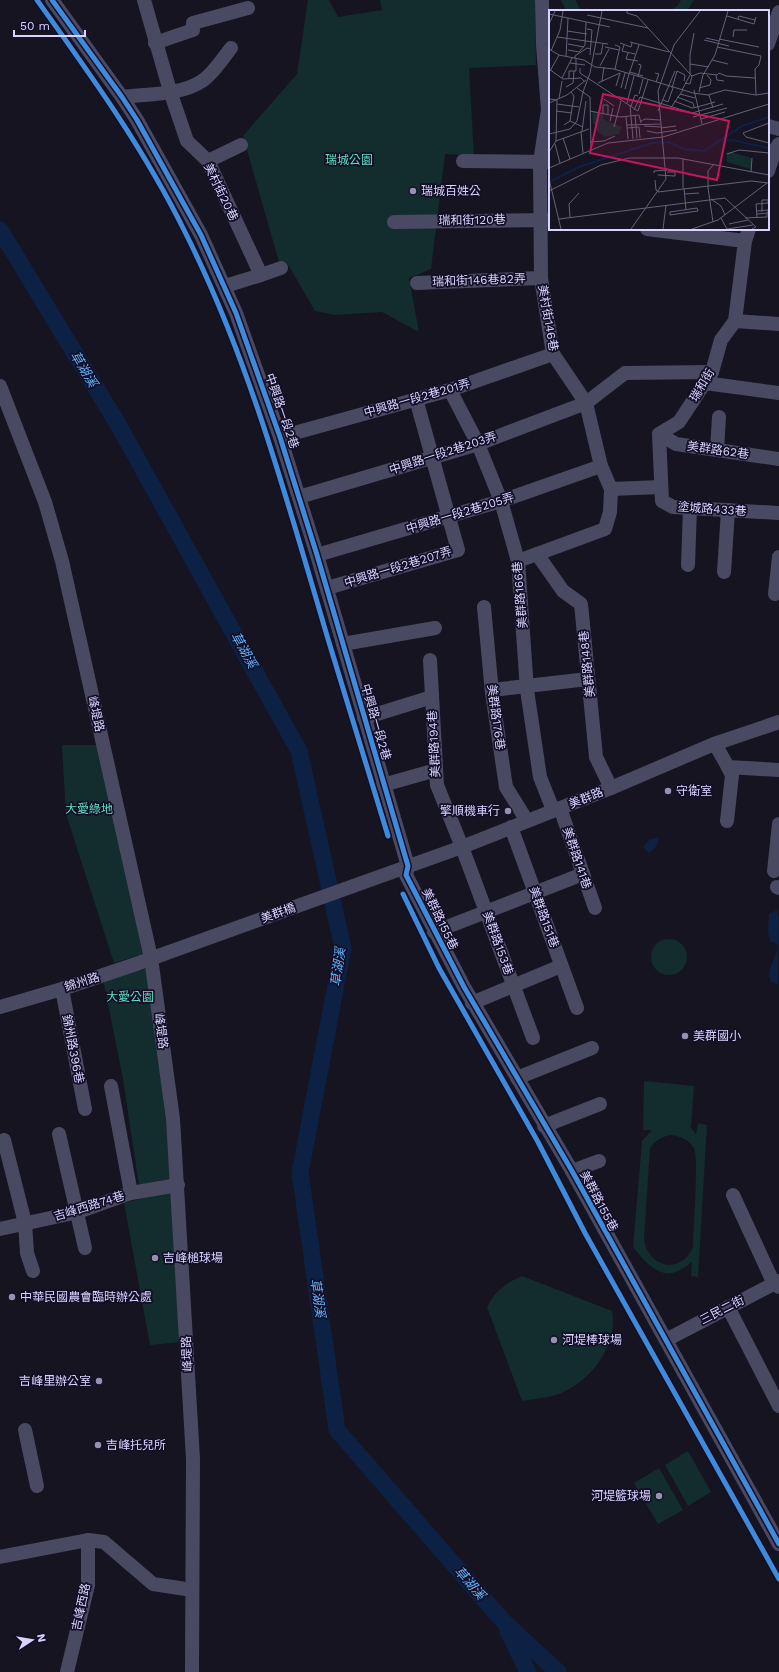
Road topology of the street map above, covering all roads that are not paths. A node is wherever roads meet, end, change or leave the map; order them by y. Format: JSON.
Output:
{"nodes":[{"id":1,"x":52,"y":0,"type":"edge"},
{"id":2,"x":144,"y":0,"type":"edge"},
{"id":3,"x":542,"y":0,"type":"edge"},
{"id":4,"x":248,"y":8,"type":"dead end"},
{"id":5,"x":779,"y":12,"type":"edge"},
{"id":6,"x":769,"y":41,"type":"edge"},
{"id":7,"x":156,"y":42,"type":"junction"},
{"id":8,"x":546,"y":44,"type":"edge"},
{"id":9,"x":231,"y":48,"type":"dead end"},
{"id":10,"x":170,"y":91,"type":"junction"},
{"id":11,"x":122,"y":97,"type":"junction"},
{"id":12,"x":549,"y":110,"type":"edge"},
{"id":13,"x":769,"y":126,"type":"edge"},
{"id":14,"x":779,"y":129,"type":"edge"},
{"id":15,"x":779,"y":144,"type":"edge"},
{"id":16,"x":241,"y":145,"type":"dead end"},
{"id":17,"x":208,"y":161,"type":"junction"},
{"id":18,"x":463,"y":161,"type":"dead end"},
{"id":19,"x":545,"y":162,"type":"edge"},
{"id":20,"x":769,"y":168,"type":"edge"},
{"id":21,"x":545,"y":219,"type":"edge"},
{"id":22,"x":394,"y":222,"type":"dead end"},
{"id":23,"x":664,"y":230,"type":"edge"},
{"id":24,"x":747,"y":235,"type":"edge"},
{"id":25,"x":281,"y":268,"type":"dead end"},
{"id":26,"x":261,"y":275,"type":"junction"},
{"id":27,"x":541,"y":278,"type":"junction"},
{"id":28,"x":417,"y":283,"type":"dead end"},
{"id":29,"x":225,"y":286,"type":"junction"},
{"id":30,"x":735,"y":321,"type":"junction"},
{"id":31,"x":779,"y":324,"type":"edge"},
{"id":32,"x":553,"y":354,"type":"junction"},
{"id":33,"x":708,"y":377,"type":"junction"},
{"id":34,"x":0,"y":386,"type":"edge"},
{"id":35,"x":450,"y":390,"type":"junction"},
{"id":36,"x":779,"y":393,"type":"edge"},
{"id":37,"x":416,"y":399,"type":"junction"},
{"id":38,"x":586,"y":403,"type":"junction"},
{"id":39,"x":719,"y":417,"type":"dead end"},
{"id":40,"x":659,"y":434,"type":"junction"},
{"id":41,"x":280,"y":437,"type":"junction"},
{"id":42,"x":478,"y":444,"type":"junction"},
{"id":43,"x":717,"y":450,"type":"junction"},
{"id":44,"x":433,"y":457,"type":"junction"},
{"id":45,"x":779,"y":459,"type":"edge"},
{"id":46,"x":601,"y":466,"type":"junction"},
{"id":47,"x":661,"y":486,"type":"junction"},
{"id":48,"x":611,"y":489,"type":"junction"},
{"id":49,"x":299,"y":497,"type":"junction"},
{"id":50,"x":501,"y":501,"type":"junction"},
{"id":51,"x":690,"y":508,"type":"junction"},
{"id":52,"x":728,"y":510,"type":"junction"},
{"id":53,"x":779,"y":514,"type":"edge"},
{"id":54,"x":448,"y":517,"type":"junction"},
{"id":55,"x":537,"y":554,"type":"junction"},
{"id":56,"x":318,"y":555,"type":"junction"},
{"id":57,"x":779,"y":557,"type":"edge"},
{"id":58,"x":518,"y":561,"type":"junction"},
{"id":59,"x":688,"y":565,"type":"dead end"},
{"id":60,"x":724,"y":572,"type":"dead end"},
{"id":61,"x":328,"y":588,"type":"junction"},
{"id":62,"x":775,"y":594,"type":"dead end"},
{"id":63,"x":484,"y":607,"type":"dead end"},
{"id":64,"x":435,"y":628,"type":"dead end"},
{"id":65,"x":343,"y":644,"type":"junction"},
{"id":66,"x":430,"y":660,"type":"dead end"},
{"id":67,"x":588,"y":679,"type":"junction"},
{"id":68,"x":526,"y":686,"type":"junction"},
{"id":69,"x":492,"y":690,"type":"junction"},
{"id":70,"x":432,"y":697,"type":"junction"},
{"id":71,"x":364,"y":718,"type":"junction"},
{"id":72,"x":779,"y":722,"type":"edge"},
{"id":73,"x":715,"y":744,"type":"junction"},
{"id":74,"x":728,"y":767,"type":"junction"},
{"id":75,"x":436,"y":770,"type":"junction"},
{"id":76,"x":779,"y":770,"type":"edge"},
{"id":77,"x":383,"y":785,"type":"junction"},
{"id":78,"x":611,"y":788,"type":"junction"},
{"id":79,"x":557,"y":809,"type":"junction"},
{"id":80,"x":527,"y":821,"type":"junction"},
{"id":81,"x":727,"y":821,"type":"dead end"},
{"id":82,"x":779,"y":824,"type":"edge"},
{"id":83,"x":511,"y":827,"type":"junction"},
{"id":84,"x":462,"y":847,"type":"junction"},
{"id":85,"x":408,"y":866,"type":"junction"},
{"id":86,"x":393,"y":871,"type":"joint"},
{"id":87,"x":774,"y":871,"type":"dead end"},
{"id":88,"x":583,"y":874,"type":"junction"},
{"id":89,"x":535,"y":893,"type":"junction"},
{"id":90,"x":595,"y":908,"type":"dead end"},
{"id":91,"x":486,"y":912,"type":"junction"},
{"id":92,"x":434,"y":932,"type":"junction"},
{"id":93,"x":157,"y":956,"type":"junction"},
{"id":94,"x":561,"y":966,"type":"junction"},
{"id":95,"x":513,"y":985,"type":"junction"},
{"id":96,"x":62,"y":989,"type":"junction"},
{"id":97,"x":472,"y":1003,"type":"junction"},
{"id":98,"x":0,"y":1007,"type":"edge"},
{"id":99,"x":576,"y":1008,"type":"dead end"},
{"id":100,"x":533,"y":1038,"type":"dead end"},
{"id":101,"x":592,"y":1048,"type":"dead end"},
{"id":102,"x":517,"y":1078,"type":"junction"},
{"id":103,"x":111,"y":1086,"type":"dead end"},
{"id":104,"x":600,"y":1104,"type":"dead end"},
{"id":105,"x":85,"y":1109,"type":"dead end"},
{"id":106,"x":544,"y":1126,"type":"junction"},
{"id":107,"x":59,"y":1134,"type":"dead end"},
{"id":108,"x":4,"y":1140,"type":"dead end"},
{"id":109,"x":599,"y":1160,"type":"dead end"},
{"id":110,"x":572,"y":1171,"type":"junction"},
{"id":111,"x":178,"y":1185,"type":"junction"},
{"id":112,"x":132,"y":1193,"type":"junction"},
{"id":113,"x":733,"y":1195,"type":"dead end"},
{"id":114,"x":78,"y":1212,"type":"junction"},
{"id":115,"x":25,"y":1223,"type":"junction"},
{"id":116,"x":0,"y":1229,"type":"edge"},
{"id":117,"x":86,"y":1248,"type":"dead end"},
{"id":118,"x":33,"y":1270,"type":"dead end"},
{"id":119,"x":777,"y":1284,"type":"edge"},
{"id":120,"x":728,"y":1307,"type":"junction"},
{"id":121,"x":666,"y":1340,"type":"junction"},
{"id":122,"x":779,"y":1406,"type":"edge"},
{"id":123,"x":25,"y":1430,"type":"dead end"},
{"id":124,"x":37,"y":1486,"type":"dead end"},
{"id":125,"x":88,"y":1540,"type":"junction"},
{"id":126,"x":779,"y":1544,"type":"edge"},
{"id":127,"x":0,"y":1557,"type":"edge"},
{"id":128,"x":192,"y":1590,"type":"junction"},
{"id":129,"x":67,"y":1672,"type":"edge"},
{"id":130,"x":192,"y":1672,"type":"edge"}],
"edges":[{"from":1,"to":11,"type":"street","name":"中興路一段2巷"},
{"from":2,"to":7,"type":"street","name":"美村街20巷"},
{"from":3,"to":8,"type":"street","name":"美村街146巷"},
{"from":4,"to":7,"type":"street"},
{"from":5,"to":6,"type":"street"},
{"from":7,"to":10,"type":"street","name":"美村街20巷"},
{"from":8,"to":12,"type":"street","name":"美村街146巷"},
{"from":9,"to":10,"type":"street"},
{"from":10,"to":11,"type":"street"},
{"from":10,"to":17,"type":"street","name":"美村街20巷"},
{"from":11,"to":29,"type":"street","name":"中興路一段2巷"},
{"from":12,"to":19,"type":"street","name":"美村街146巷"},
{"from":13,"to":14,"type":"street"},
{"from":15,"to":20,"type":"street"},
{"from":16,"to":17,"type":"street"},
{"from":17,"to":26,"type":"street","name":"美村街20巷"},
{"from":18,"to":19,"type":"street"},
{"from":19,"to":21,"type":"street","name":"美村街146巷"},
{"from":21,"to":22,"type":"street","name":"瑞和街120巷"},
{"from":21,"to":27,"type":"street","name":"美村街146巷"},
{"from":23,"to":24,"type":"street"},
{"from":24,"to":30,"type":"street","name":"瑞和街"},
{"from":25,"to":26,"type":"street"},
{"from":26,"to":29,"type":"street"},
{"from":27,"to":28,"type":"street","name":"瑞和街146巷82弄"},
{"from":27,"to":32,"type":"street","name":"美村街146巷"},
{"from":29,"to":41,"type":"street","name":"中興路一段2巷"},
{"from":30,"to":31,"type":"street"},
{"from":30,"to":33,"type":"street","name":"瑞和街"},
{"from":32,"to":35,"type":"street","name":"中興路一段2巷201弄"},
{"from":32,"to":38,"type":"street","name":"美村街146巷"},
{"from":33,"to":36,"type":"street","name":"中興路一段2巷203弄"},
{"from":33,"to":38,"type":"street","name":"中興路一段2巷203弄"},
{"from":33,"to":40,"type":"street","name":"瑞和街"},
{"from":34,"to":93,"type":"street","name":"峰堤路"},
{"from":35,"to":37,"type":"street","name":"中興路一段2巷201弄"},
{"from":35,"to":42,"type":"street","name":"美群路166巷"},
{"from":37,"to":41,"type":"street","name":"中興路一段2巷201弄"},
{"from":37,"to":44,"type":"street","name":"中興路一段2巷207弄"},
{"from":38,"to":42,"type":"street","name":"中興路一段2巷203弄"},
{"from":38,"to":46,"type":"street","name":"美村街146巷"},
{"from":39,"to":43,"type":"street"},
{"from":40,"to":43,"type":"street","name":"美群路62巷"},
{"from":40,"to":47,"type":"street"},
{"from":41,"to":49,"type":"street","name":"中興路一段2巷"},
{"from":42,"to":44,"type":"street","name":"中興路一段2巷203弄"},
{"from":42,"to":50,"type":"street","name":"美群路166巷"},
{"from":43,"to":45,"type":"street","name":"美群路62巷"},
{"from":44,"to":49,"type":"street","name":"中興路一段2巷203弄"},
{"from":44,"to":54,"type":"street","name":"中興路一段2巷207弄"},
{"from":46,"to":48,"type":"street","name":"美村街146巷"},
{"from":46,"to":50,"type":"street","name":"中興路一段2巷205弄"},
{"from":47,"to":48,"type":"street"},
{"from":47,"to":51,"type":"street","name":"塗城路433巷"},
{"from":48,"to":55,"type":"street","name":"美村街146巷"},
{"from":49,"to":56,"type":"street","name":"中興路一段2巷"},
{"from":50,"to":54,"type":"street","name":"中興路一段2巷205弄"},
{"from":50,"to":58,"type":"street","name":"美群路166巷"},
{"from":51,"to":52,"type":"street","name":"塗城路433巷"},
{"from":51,"to":59,"type":"street"},
{"from":52,"to":53,"type":"street","name":"塗城路433巷"},
{"from":52,"to":60,"type":"street"},
{"from":54,"to":56,"type":"street","name":"中興路一段2巷205弄"},
{"from":54,"to":61,"type":"street","name":"中興路一段2巷207弄"},
{"from":55,"to":58,"type":"street","name":"美村街146巷"},
{"from":55,"to":67,"type":"street","name":"美群路148巷"},
{"from":56,"to":61,"type":"street","name":"中興路一段2巷"},
{"from":57,"to":62,"type":"street"},
{"from":58,"to":68,"type":"street","name":"美群路166巷"},
{"from":61,"to":65,"type":"street","name":"中興路一段2巷"},
{"from":63,"to":69,"type":"street","name":"美群路176巷"},
{"from":64,"to":65,"type":"street"},
{"from":65,"to":71,"type":"street","name":"中興路一段2巷"},
{"from":66,"to":70,"type":"street","name":"美群路194巷"},
{"from":67,"to":68,"type":"street"},
{"from":67,"to":78,"type":"street","name":"美群路148巷"},
{"from":68,"to":69,"type":"street"},
{"from":68,"to":79,"type":"street","name":"美群路166巷"},
{"from":69,"to":80,"type":"street","name":"美群路176巷"},
{"from":70,"to":71,"type":"street"},
{"from":70,"to":75,"type":"street","name":"美群路194巷"},
{"from":71,"to":77,"type":"street","name":"中興路一段2巷"},
{"from":72,"to":73,"type":"street","name":"美群路"},
{"from":73,"to":74,"type":"street"},
{"from":73,"to":78,"type":"street","name":"美群路"},
{"from":74,"to":76,"type":"street"},
{"from":74,"to":81,"type":"street"},
{"from":75,"to":77,"type":"street"},
{"from":75,"to":84,"type":"street","name":"美群路194巷"},
{"from":77,"to":85,"type":"street","name":"中興路一段2巷"},
{"from":78,"to":79,"type":"street","name":"美群路"},
{"from":79,"to":80,"type":"street","name":"美群路"},
{"from":79,"to":88,"type":"street","name":"美群路141巷"},
{"from":80,"to":83,"type":"street","name":"美群路"},
{"from":82,"to":87,"type":"street"},
{"from":83,"to":84,"type":"street","name":"美群路"},
{"from":83,"to":89,"type":"street","name":"美群路151巷"},
{"from":84,"to":85,"type":"street","name":"美群路"},
{"from":84,"to":91,"type":"street","name":"美群路153巷"},
{"from":85,"to":86,"type":"street","name":"美群路"},
{"from":85,"to":92,"type":"street","name":"美群路155巷"},
{"from":86,"to":93,"type":"street","name":"美群橋"},
{"from":88,"to":89,"type":"street"},
{"from":88,"to":90,"type":"street","name":"美群路141巷"},
{"from":89,"to":91,"type":"street"},
{"from":89,"to":94,"type":"street","name":"美群路151巷"},
{"from":91,"to":92,"type":"street"},
{"from":91,"to":95,"type":"street","name":"美群路153巷"},
{"from":92,"to":97,"type":"street","name":"美群路155巷"},
{"from":93,"to":96,"type":"street","name":"錦州路"},
{"from":93,"to":111,"type":"street","name":"峰堤路"},
{"from":94,"to":95,"type":"street"},
{"from":94,"to":99,"type":"street","name":"美群路151巷"},
{"from":95,"to":97,"type":"street"},
{"from":95,"to":100,"type":"street","name":"美群路153巷"},
{"from":96,"to":98,"type":"street","name":"錦州路"},
{"from":96,"to":105,"type":"street","name":"錦州路396巷"},
{"from":97,"to":102,"type":"street","name":"美群路155巷"},
{"from":101,"to":102,"type":"street"},
{"from":102,"to":106,"type":"street","name":"美群路155巷"},
{"from":103,"to":112,"type":"street"},
{"from":104,"to":106,"type":"street"},
{"from":106,"to":110,"type":"street","name":"美群路155巷"},
{"from":107,"to":114,"type":"street"},
{"from":108,"to":115,"type":"street"},
{"from":109,"to":110,"type":"street"},
{"from":110,"to":121,"type":"street","name":"美群路155巷"},
{"from":111,"to":112,"type":"street","name":"吉峰西路74巷"},
{"from":111,"to":128,"type":"street","name":"峰堤路"},
{"from":112,"to":114,"type":"street","name":"吉峰西路74巷"},
{"from":113,"to":119,"type":"street"},
{"from":114,"to":115,"type":"street","name":"吉峰西路74巷"},
{"from":114,"to":117,"type":"street"},
{"from":115,"to":116,"type":"street","name":"吉峰西路74巷"},
{"from":115,"to":118,"type":"street"},
{"from":119,"to":120,"type":"street","name":"三民二街"},
{"from":120,"to":121,"type":"street","name":"三民二街"},
{"from":120,"to":122,"type":"street"},
{"from":121,"to":126,"type":"street","name":"美群路155巷"},
{"from":123,"to":124,"type":"street"},
{"from":125,"to":127,"type":"street"},
{"from":125,"to":128,"type":"street"},
{"from":125,"to":129,"type":"street","name":"吉峰西路"},
{"from":128,"to":130,"type":"street","name":"峰堤路"}]}
